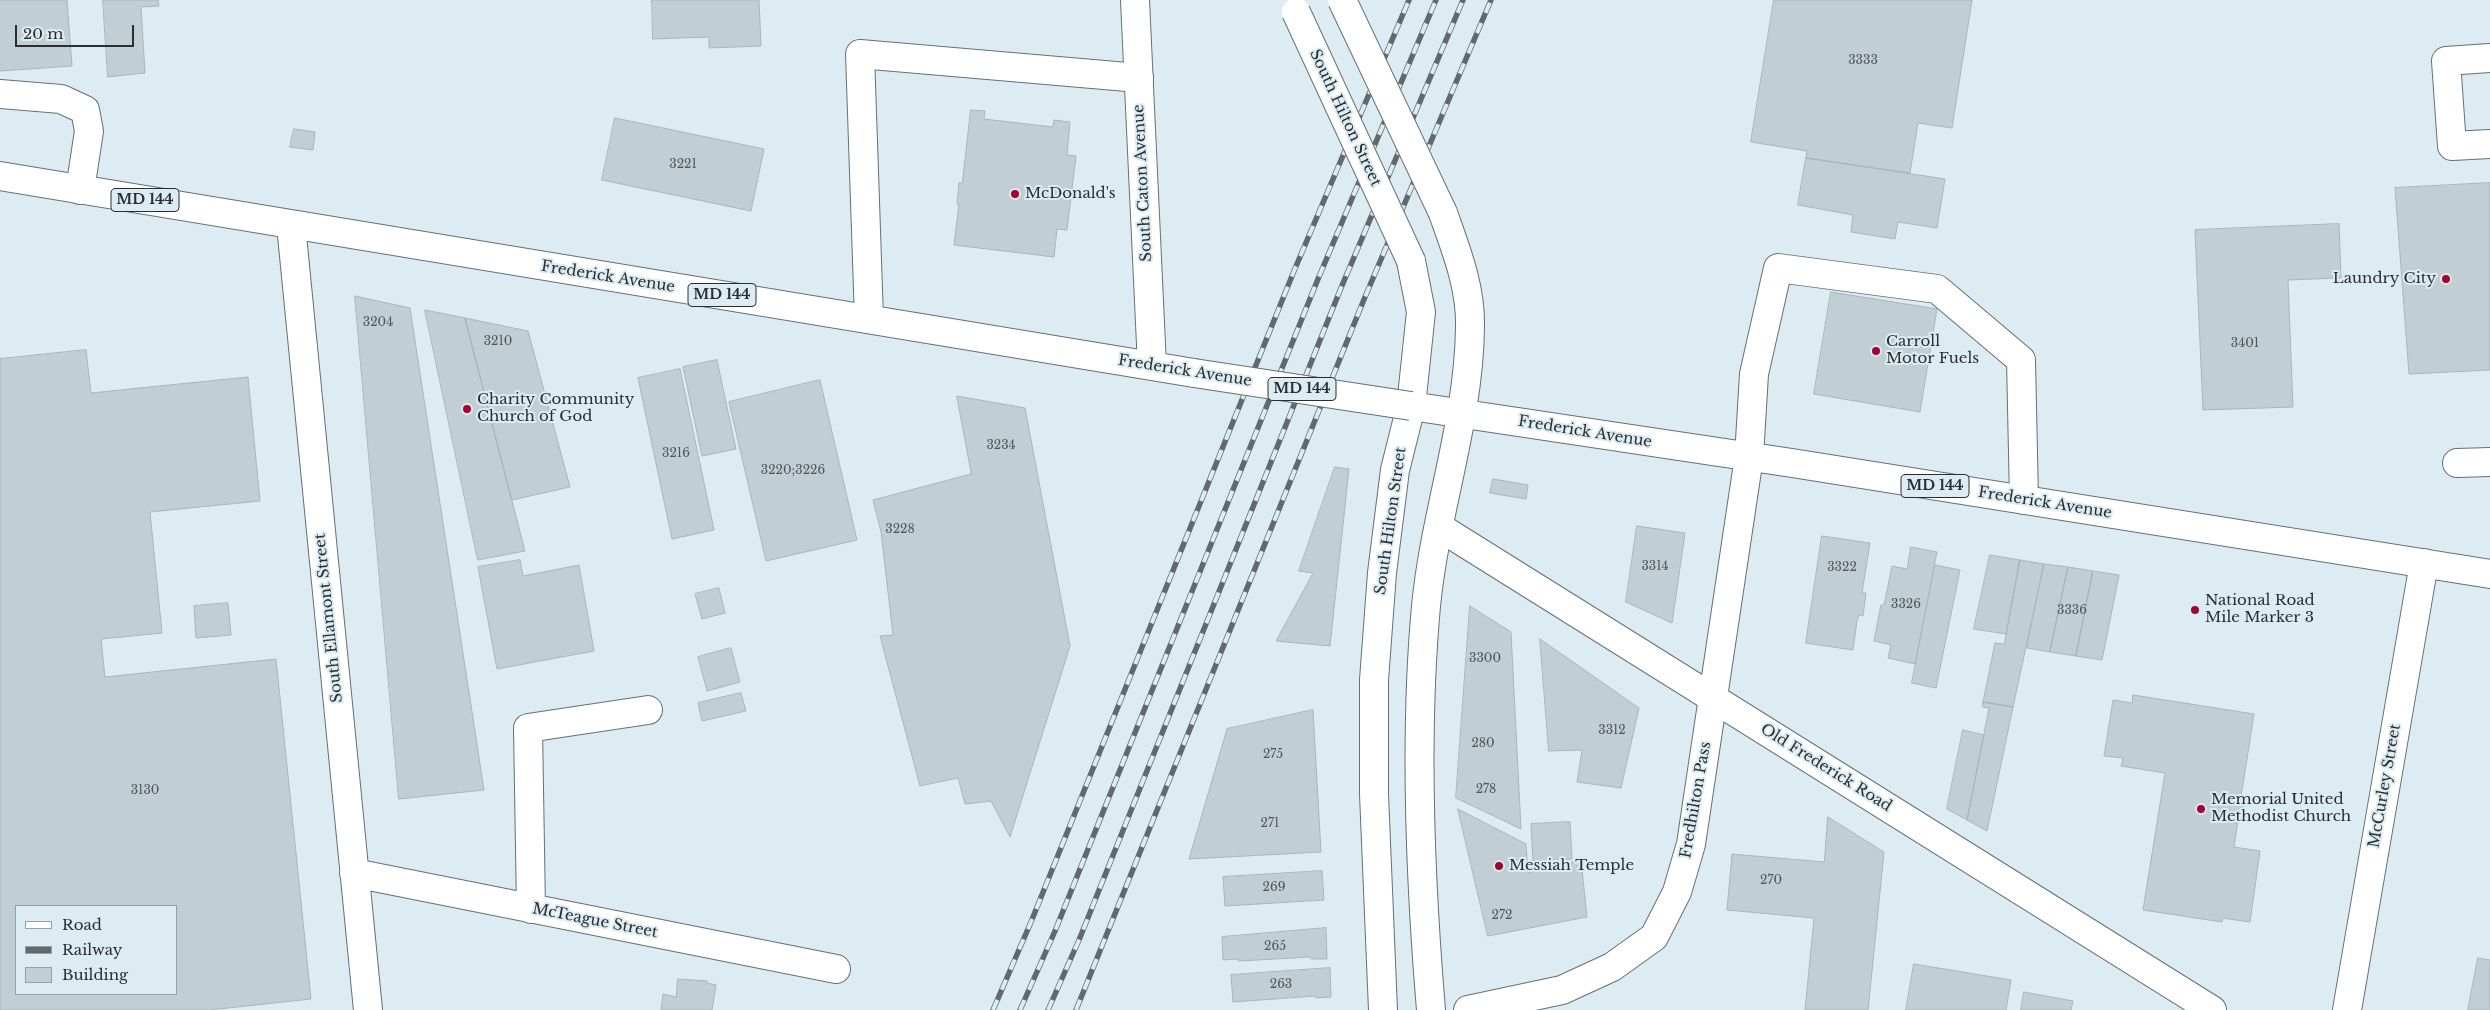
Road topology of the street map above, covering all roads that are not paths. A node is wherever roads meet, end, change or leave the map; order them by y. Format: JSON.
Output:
{"nodes":[{"id":1,"x":1135,"y":0,"type":"edge"},
{"id":2,"x":1342,"y":0,"type":"edge"},
{"id":3,"x":1293,"y":6,"type":"edge"},
{"id":4,"x":2490,"y":58,"type":"edge"},
{"id":5,"x":1138,"y":78,"type":"junction"},
{"id":6,"x":0,"y":94,"type":"edge"},
{"id":7,"x":2490,"y":144,"type":"edge"},
{"id":8,"x":0,"y":176,"type":"edge"},
{"id":9,"x":80,"y":190,"type":"junction"},
{"id":10,"x":291,"y":225,"type":"junction"},
{"id":11,"x":868,"y":319,"type":"junction"},
{"id":12,"x":1152,"y":366,"type":"junction"},
{"id":13,"x":1410,"y":406,"type":"junction"},
{"id":14,"x":1463,"y":413,"type":"junction"},
{"id":15,"x":1749,"y":457,"type":"junction"},
{"id":16,"x":2490,"y":462,"type":"edge"},
{"id":17,"x":2457,"y":463,"type":"dead end"},
{"id":18,"x":2024,"y":500,"type":"junction"},
{"id":19,"x":1439,"y":527,"type":"junction"},
{"id":20,"x":2424,"y":563,"type":"junction"},
{"id":21,"x":2490,"y":574,"type":"edge"},
{"id":22,"x":1713,"y":698,"type":"junction"},
{"id":23,"x":648,"y":710,"type":"dead end"},
{"id":24,"x":354,"y":874,"type":"junction"},
{"id":25,"x":531,"y":909,"type":"junction"},
{"id":26,"x":836,"y":969,"type":"dead end"},
{"id":27,"x":368,"y":1010,"type":"edge"},
{"id":28,"x":1383,"y":1010,"type":"edge"},
{"id":29,"x":1431,"y":1010,"type":"edge"},
{"id":30,"x":1468,"y":1010,"type":"edge"},
{"id":31,"x":2212,"y":1010,"type":"edge"},
{"id":32,"x":2347,"y":1010,"type":"edge"}],
"edges":[{"from":1,"to":5,"type":"main road","name":"South Caton Avenue"},
{"from":2,"to":14,"type":"main road","bridge":true},
{"from":3,"to":13,"type":"main road","name":"South Hilton Street","bridge":true},
{"from":4,"to":7,"type":"main road"},
{"from":5,"to":11,"type":"main road"},
{"from":5,"to":12,"type":"main road","name":"South Caton Avenue"},
{"from":6,"to":9,"type":"main road"},
{"from":8,"to":9,"type":"main road","name":"Frederick Avenue","number":"MD 144"},
{"from":9,"to":10,"type":"main road","name":"Frederick Avenue","number":"MD 144"},
{"from":10,"to":11,"type":"main road","name":"Frederick Avenue","number":"MD 144"},
{"from":10,"to":24,"type":"main road","name":"South Ellamont Street"},
{"from":11,"to":12,"type":"main road","name":"Frederick Avenue","number":"MD 144"},
{"from":12,"to":13,"type":"main road","name":"Frederick Avenue","number":"MD 144","bridge":true},
{"from":13,"to":14,"type":"main road","name":"Frederick Avenue","number":"MD 144"},
{"from":13,"to":28,"type":"main road","name":"South Hilton Street"},
{"from":14,"to":15,"type":"main road","name":"Frederick Avenue","number":"MD 144"},
{"from":14,"to":19,"type":"main road"},
{"from":15,"to":18,"type":"main road","name":"Frederick Avenue","number":"MD 144"},
{"from":15,"to":18,"type":"main road","name":"Fredhilton Pass"},
{"from":15,"to":22,"type":"main road","name":"Fredhilton Pass"},
{"from":16,"to":17,"type":"main road"},
{"from":18,"to":20,"type":"main road","name":"Frederick Avenue","number":"MD 144"},
{"from":19,"to":22,"type":"main road","name":"Old Frederick Road"},
{"from":19,"to":29,"type":"main road"},
{"from":20,"to":21,"type":"main road","name":"Frederick Avenue","number":"MD 144"},
{"from":20,"to":32,"type":"main road","name":"McCurley Street"},
{"from":22,"to":30,"type":"main road","name":"Fredhilton Pass"},
{"from":22,"to":31,"type":"main road","name":"Old Frederick Road"},
{"from":23,"to":25,"type":"main road"},
{"from":24,"to":25,"type":"main road","name":"McTeague Street"},
{"from":24,"to":27,"type":"main road","name":"South Ellamont Street"},
{"from":25,"to":26,"type":"main road","name":"McTeague Street"}]}
